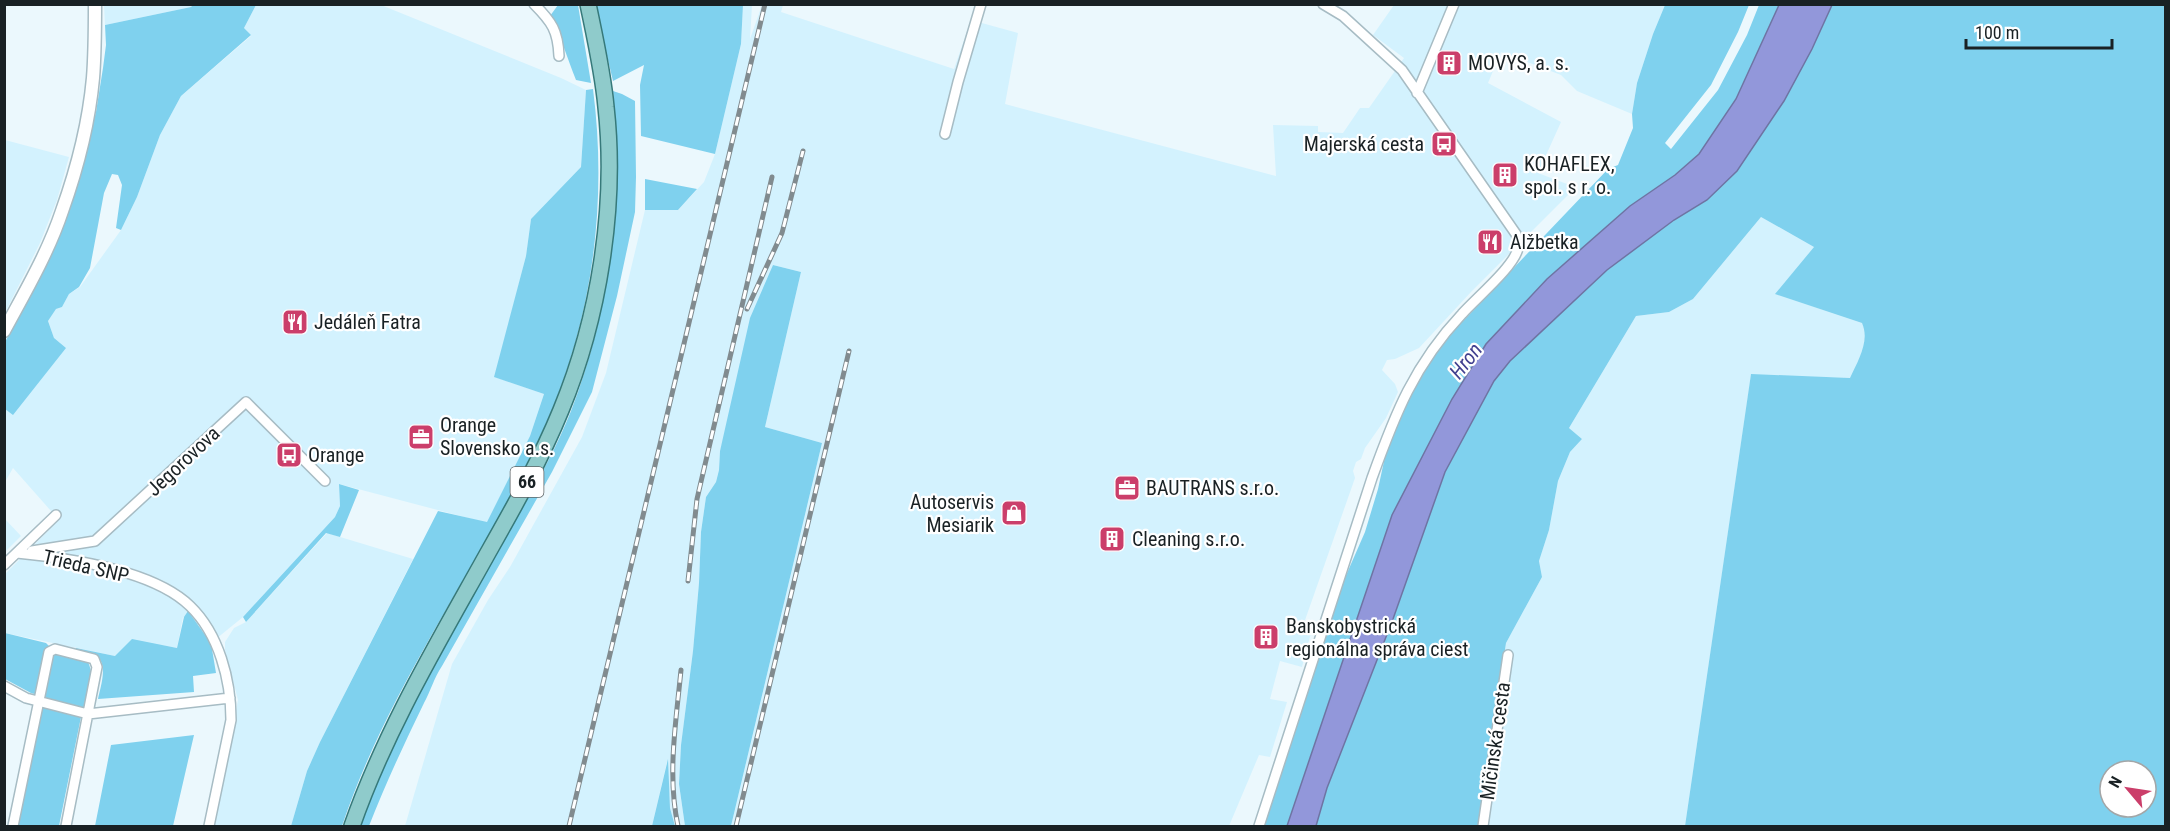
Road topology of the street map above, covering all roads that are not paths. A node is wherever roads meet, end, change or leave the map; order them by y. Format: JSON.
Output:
{"nodes":[{"id":1,"x":95,"y":4,"type":"edge"},
{"id":2,"x":534,"y":4,"type":"edge"},
{"id":3,"x":588,"y":4,"type":"edge"},
{"id":4,"x":981,"y":4,"type":"edge"},
{"id":5,"x":1323,"y":4,"type":"edge"},
{"id":6,"x":1454,"y":4,"type":"edge"},
{"id":7,"x":559,"y":56,"type":"dead end"},
{"id":8,"x":1417,"y":93,"type":"junction"},
{"id":9,"x":945,"y":134,"type":"dead end"},
{"id":10,"x":4,"y":331,"type":"edge"},
{"id":11,"x":325,"y":481,"type":"dead end"},
{"id":12,"x":56,"y":515,"type":"dead end"},
{"id":13,"x":17,"y":553,"type":"junction"},
{"id":14,"x":4,"y":566,"type":"edge"},
{"id":15,"x":1508,"y":655,"type":"dead end"},
{"id":16,"x":4,"y":686,"type":"edge"},
{"id":17,"x":230,"y":698,"type":"junction"},
{"id":18,"x":39,"y":702,"type":"junction"},
{"id":19,"x":88,"y":714,"type":"junction"},
{"id":20,"x":13,"y":826,"type":"edge"},
{"id":21,"x":66,"y":826,"type":"edge"},
{"id":22,"x":209,"y":826,"type":"edge"},
{"id":23,"x":352,"y":826,"type":"edge"},
{"id":24,"x":1259,"y":826,"type":"edge"},
{"id":25,"x":1483,"y":826,"type":"edge"}],
"edges":[{"from":1,"to":10,"type":"street"},
{"from":2,"to":7,"type":"street"},
{"from":3,"to":23,"type":"main road","number":"66"},
{"from":4,"to":9,"type":"street"},
{"from":5,"to":8,"type":"street"},
{"from":6,"to":8,"type":"street"},
{"from":8,"to":24,"type":"street"},
{"from":11,"to":13,"type":"street","name":"Jegorovova"},
{"from":12,"to":13,"type":"street"},
{"from":13,"to":14,"type":"street"},
{"from":13,"to":17,"type":"street","name":"Trieda SNP"},
{"from":15,"to":25,"type":"street","name":"Mičinská cesta"},
{"from":16,"to":18,"type":"street"},
{"from":17,"to":19,"type":"street"},
{"from":17,"to":22,"type":"street","name":"Trieda SNP"},
{"from":18,"to":19,"type":"street"},
{"from":18,"to":19,"type":"street"},
{"from":18,"to":20,"type":"street"},
{"from":19,"to":21,"type":"street"}]}
